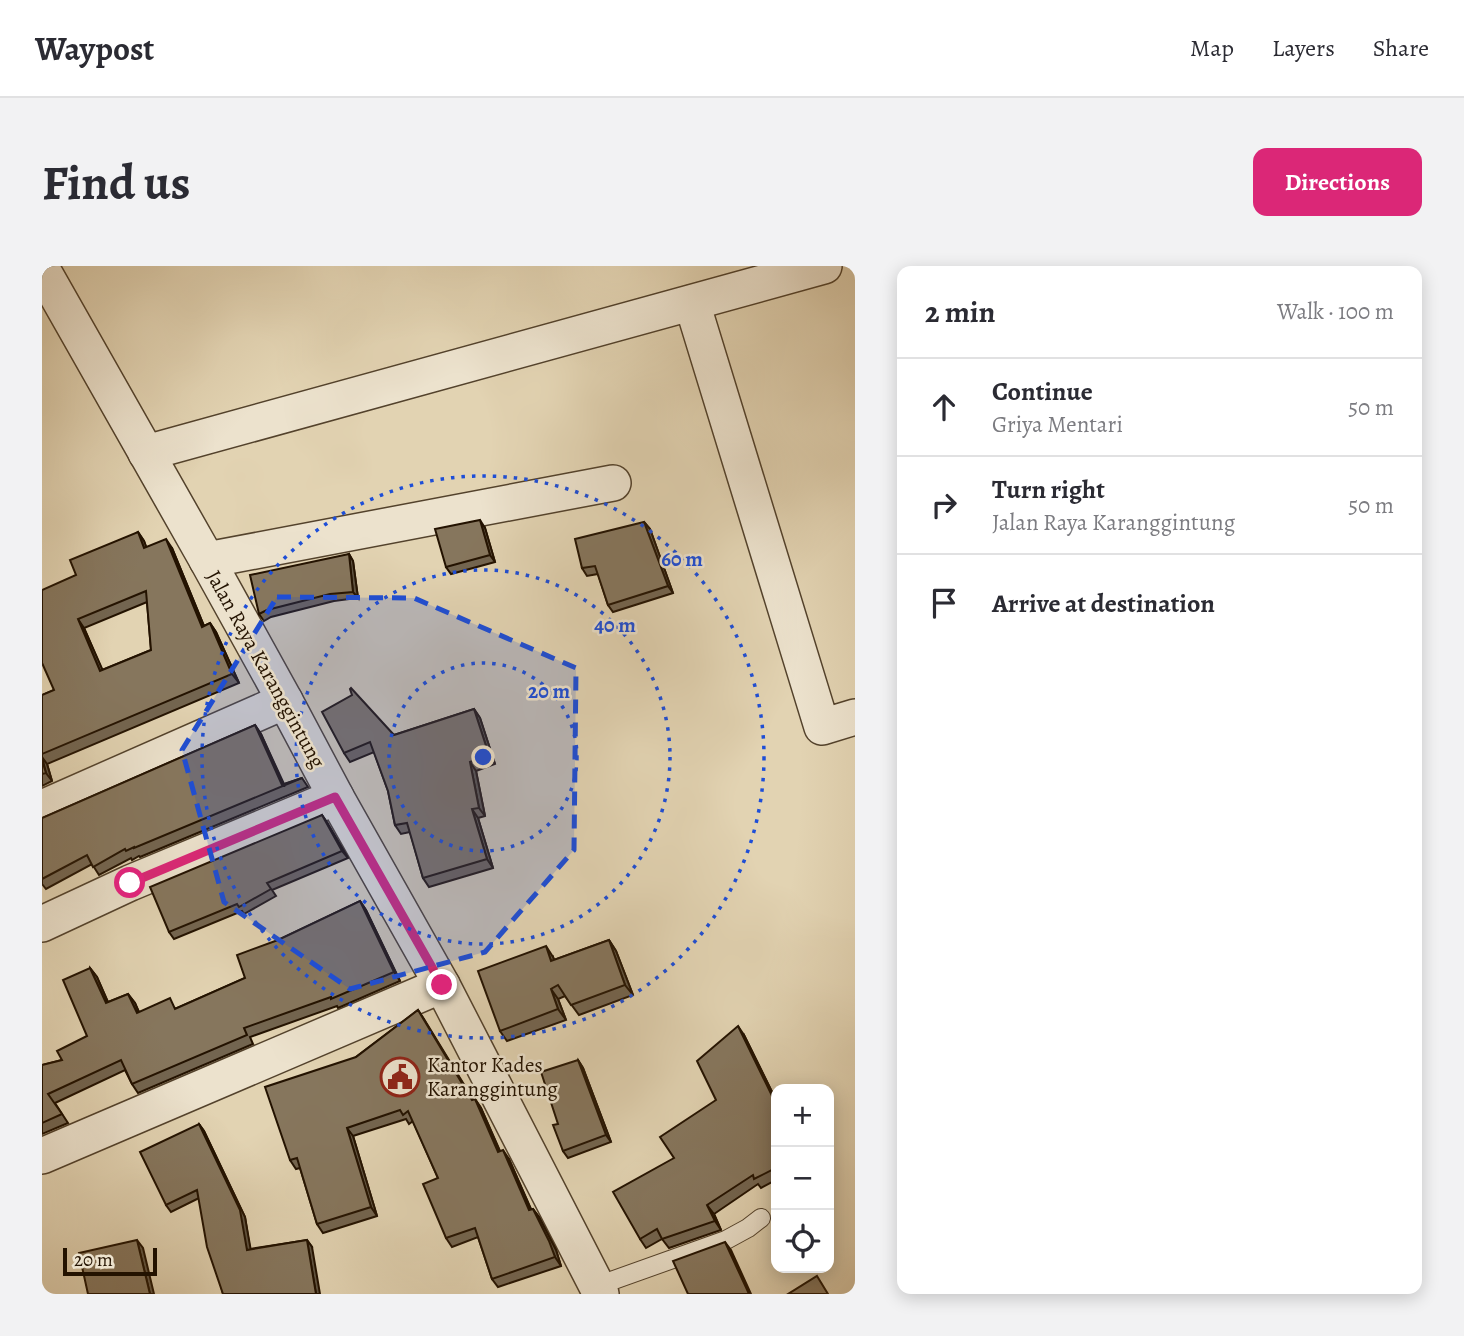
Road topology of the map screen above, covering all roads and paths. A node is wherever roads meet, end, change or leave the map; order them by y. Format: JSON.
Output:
{"nodes":[{"id":1,"x":824,"y":266,"type":"edge"},
{"id":2,"x":45,"y":280,"type":"edge"},
{"id":3,"x":692,"y":303,"type":"junction"},
{"id":4,"x":146,"y":453,"type":"junction"},
{"id":5,"x":613,"y":483,"type":"dead end"},
{"id":6,"x":207,"y":560,"type":"junction"},
{"id":7,"x":285,"y":701,"type":"junction"},
{"id":8,"x":855,"y":717,"type":"edge"},
{"id":9,"x":335,"y":797,"type":"junction"},
{"id":10,"x":42,"y":808,"type":"edge"},
{"id":11,"x":42,"y":924,"type":"edge"},
{"id":12,"x":442,"y":985,"type":"junction"},
{"id":13,"x":42,"y":1156,"type":"edge"},
{"id":14,"x":761,"y":1218,"type":"dead end"},
{"id":15,"x":599,"y":1290,"type":"edge"}],
"edges":[{"from":1,"to":3,"type":"street"},
{"from":2,"to":4,"type":"street","name":"Jalan Raya Karanggintung"},
{"from":3,"to":4,"type":"street"},
{"from":3,"to":8,"type":"street"},
{"from":4,"to":6,"type":"street","name":"Jalan Raya Karanggintung"},
{"from":5,"to":6,"type":"street"},
{"from":6,"to":7,"type":"street","name":"Jalan Raya Karanggintung"},
{"from":7,"to":9,"type":"street","name":"Jalan Raya Karanggintung"},
{"from":7,"to":10,"type":"street"},
{"from":9,"to":11,"type":"street"},
{"from":9,"to":12,"type":"street","name":"Jalan Raya Karanggintung"},
{"from":12,"to":13,"type":"street"},
{"from":12,"to":15,"type":"street","name":"Jalan Raya Karanggintung"},
{"from":14,"to":15,"type":"lane"}]}
